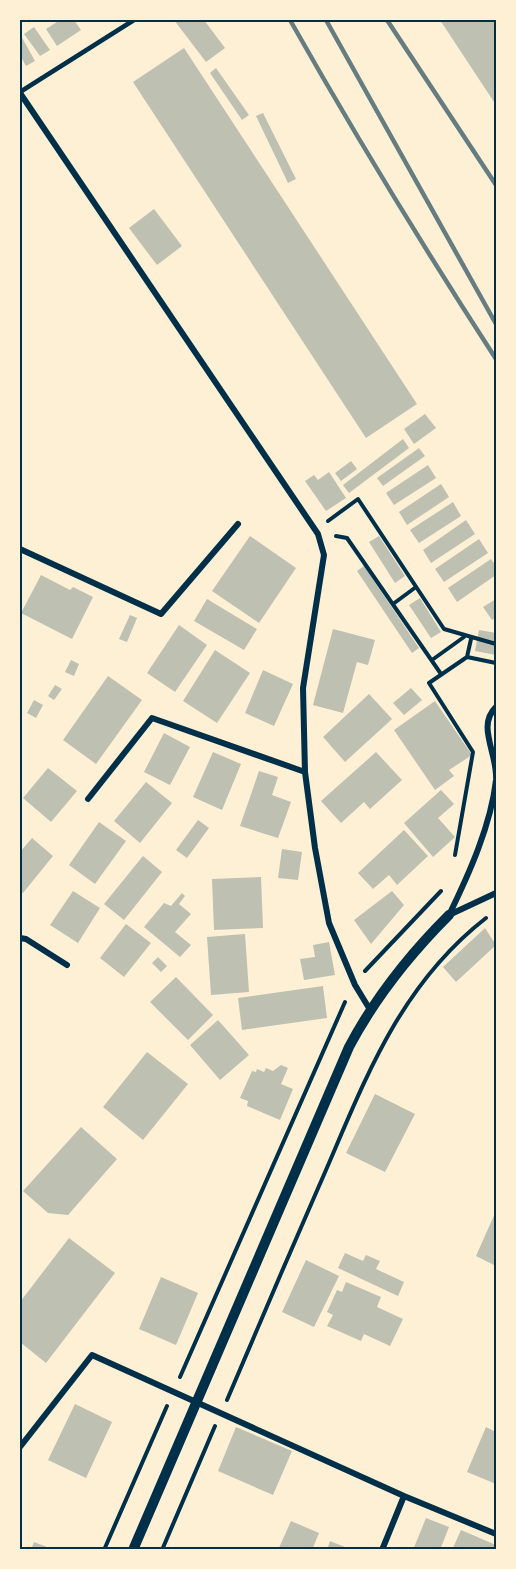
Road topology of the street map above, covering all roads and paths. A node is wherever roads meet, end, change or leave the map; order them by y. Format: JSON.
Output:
{"nodes":[{"id":1,"x":134,"y":20,"type":"edge"},
{"id":2,"x":20,"y":92,"type":"edge"},
{"id":3,"x":238,"y":524,"type":"dead end"},
{"id":4,"x":316,"y":532,"type":"junction"},
{"id":5,"x":20,"y":549,"type":"edge"},
{"id":6,"x":416,"y":587,"type":"junction"},
{"id":7,"x":393,"y":604,"type":"junction"},
{"id":8,"x":464,"y":637,"type":"junction"},
{"id":9,"x":496,"y":644,"type":"edge"},
{"id":10,"x":467,"y":657,"type":"dead end"},
{"id":11,"x":432,"y":660,"type":"junction"},
{"id":12,"x":496,"y":663,"type":"edge"},
{"id":13,"x":441,"y":674,"type":"dead end"},
{"id":14,"x":496,"y":707,"type":"edge"},
{"id":15,"x":305,"y":772,"type":"junction"},
{"id":16,"x":496,"y":779,"type":"edge"},
{"id":17,"x":88,"y":800,"type":"dead end"},
{"id":18,"x":496,"y":893,"type":"edge"},
{"id":19,"x":449,"y":915,"type":"junction"},
{"id":20,"x":491,"y":915,"type":"dead end"},
{"id":21,"x":20,"y":938,"type":"edge"},
{"id":22,"x":67,"y":965,"type":"dead end"},
{"id":23,"x":369,"y":1008,"type":"junction"},
{"id":24,"x":196,"y":1403,"type":"junction"},
{"id":25,"x":220,"y":1414,"type":"junction"},
{"id":26,"x":20,"y":1447,"type":"edge"},
{"id":27,"x":404,"y":1497,"type":"junction"},
{"id":28,"x":496,"y":1534,"type":"edge"},
{"id":29,"x":133,"y":1550,"type":"edge"},
{"id":30,"x":162,"y":1550,"type":"edge"},
{"id":31,"x":382,"y":1550,"type":"edge"}],
"edges":[{"from":1,"to":2,"type":"lane"},
{"from":2,"to":4,"type":"street"},
{"from":3,"to":5,"type":"street"},
{"from":4,"to":6,"type":"path"},
{"from":4,"to":7,"type":"path"},
{"from":4,"to":15,"type":"street"},
{"from":6,"to":7,"type":"path"},
{"from":6,"to":8,"type":"path"},
{"from":7,"to":11,"type":"path"},
{"from":8,"to":9,"type":"path"},
{"from":8,"to":11,"type":"path"},
{"from":10,"to":12,"type":"path"},
{"from":11,"to":13,"type":"path"},
{"from":14,"to":16,"type":"street"},
{"from":15,"to":17,"type":"street"},
{"from":15,"to":23,"type":"street"},
{"from":16,"to":19,"type":"street"},
{"from":18,"to":19,"type":"street"},
{"from":19,"to":23,"type":"street"},
{"from":20,"to":25,"type":"path"},
{"from":21,"to":22,"type":"street"},
{"from":23,"to":24,"type":"street"},
{"from":24,"to":25,"type":"street"},
{"from":24,"to":26,"type":"street"},
{"from":24,"to":29,"type":"street"},
{"from":25,"to":27,"type":"street"},
{"from":25,"to":30,"type":"path"},
{"from":27,"to":28,"type":"street"},
{"from":27,"to":31,"type":"street"}]}
